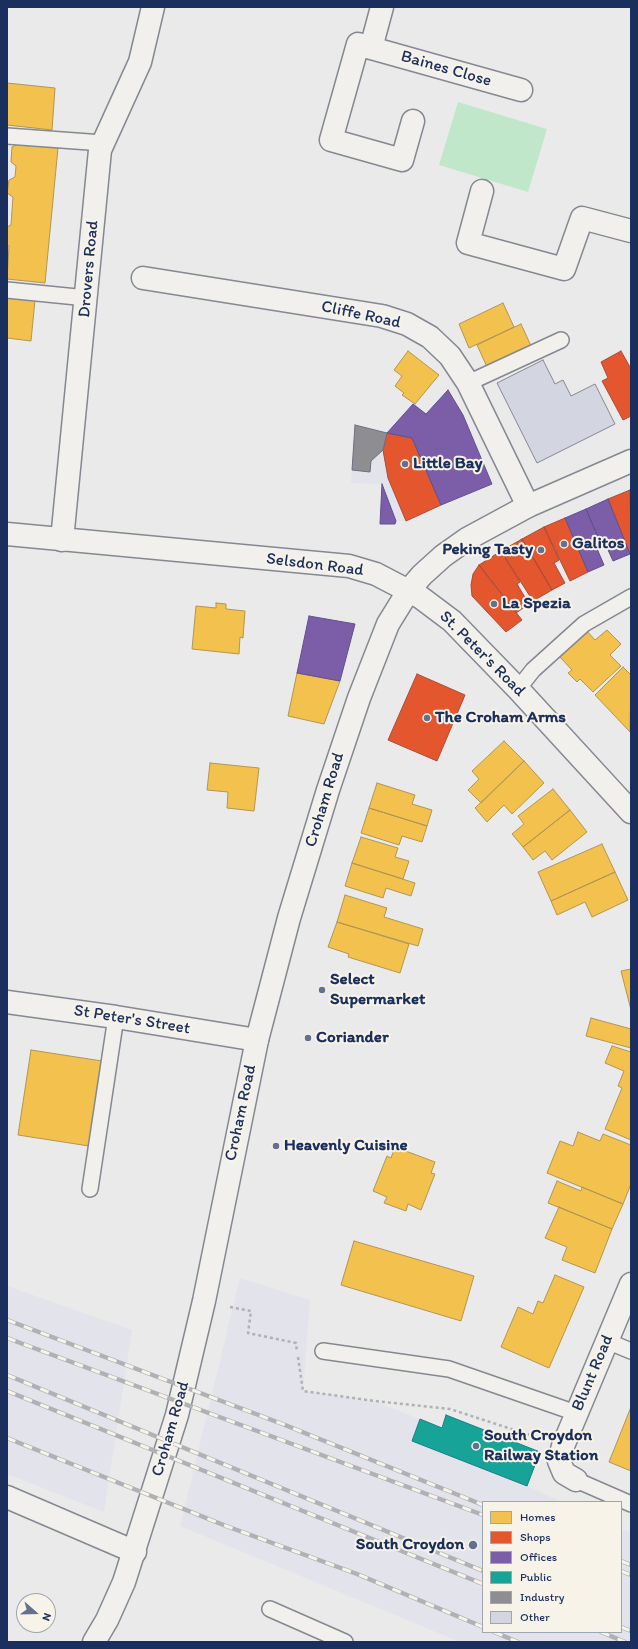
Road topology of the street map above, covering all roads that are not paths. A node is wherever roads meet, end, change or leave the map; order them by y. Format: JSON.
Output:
{"nodes":[{"id":1,"x":153,"y":7,"type":"edge"},
{"id":2,"x":382,"y":7,"type":"edge"},
{"id":3,"x":371,"y":48,"type":"junction"},
{"id":4,"x":521,"y":90,"type":"dead end"},
{"id":5,"x":413,"y":121,"type":"dead end"},
{"id":6,"x":7,"y":136,"type":"edge"},
{"id":7,"x":103,"y":143,"type":"junction"},
{"id":8,"x":482,"y":191,"type":"dead end"},
{"id":9,"x":631,"y":231,"type":"edge"},
{"id":10,"x":143,"y":278,"type":"dead end"},
{"id":11,"x":7,"y":290,"type":"edge"},
{"id":12,"x":87,"y":298,"type":"junction"},
{"id":13,"x":561,"y":340,"type":"dead end"},
{"id":14,"x":468,"y":383,"type":"junction"},
{"id":15,"x":631,"y":461,"type":"edge"},
{"id":16,"x":528,"y":506,"type":"junction"},
{"id":17,"x":7,"y":534,"type":"edge"},
{"id":18,"x":62,"y":540,"type":"junction"},
{"id":19,"x":409,"y":590,"type":"junction"},
{"id":20,"x":631,"y":597,"type":"edge"},
{"id":21,"x":518,"y":689,"type":"junction"},
{"id":22,"x":631,"y":812,"type":"edge"},
{"id":23,"x":7,"y":1002,"type":"edge"},
{"id":24,"x":116,"y":1017,"type":"junction"},
{"id":25,"x":257,"y":1040,"type":"junction"},
{"id":26,"x":90,"y":1189,"type":"dead end"},
{"id":27,"x":631,"y":1284,"type":"edge"},
{"id":28,"x":607,"y":1341,"type":"junction"},
{"id":29,"x":323,"y":1351,"type":"dead end"},
{"id":30,"x":631,"y":1351,"type":"edge"},
{"id":31,"x":576,"y":1414,"type":"junction"},
{"id":32,"x":576,"y":1480,"type":"joint"},
{"id":33,"x":7,"y":1497,"type":"edge"},
{"id":34,"x":631,"y":1504,"type":"edge"},
{"id":35,"x":134,"y":1552,"type":"junction"},
{"id":36,"x":270,"y":1609,"type":"dead end"},
{"id":37,"x":94,"y":1642,"type":"edge"},
{"id":38,"x":345,"y":1642,"type":"edge"}],
"edges":[{"from":1,"to":7,"type":"street","name":"Drovers Road"},
{"from":2,"to":3,"type":"street"},
{"from":3,"to":4,"type":"street","name":"Baines Close"},
{"from":3,"to":5,"type":"street","name":"Baines Close"},
{"from":6,"to":7,"type":"lane"},
{"from":7,"to":12,"type":"street","name":"Drovers Road"},
{"from":8,"to":9,"type":"street"},
{"from":10,"to":14,"type":"street","name":"Cliffe Road"},
{"from":11,"to":12,"type":"lane"},
{"from":12,"to":18,"type":"street","name":"Drovers Road"},
{"from":13,"to":14,"type":"lane"},
{"from":14,"to":16,"type":"street","name":"Cliffe Road"},
{"from":15,"to":16,"type":"street"},
{"from":16,"to":19,"type":"street"},
{"from":17,"to":18,"type":"street","name":"Selsdon Road"},
{"from":18,"to":19,"type":"street","name":"Selsdon Road"},
{"from":19,"to":21,"type":"street","name":"St. Peter's Road"},
{"from":19,"to":25,"type":"street","name":"Croham Road"},
{"from":20,"to":21,"type":"lane"},
{"from":21,"to":22,"type":"street","name":"St. Peter's Road"},
{"from":23,"to":24,"type":"street","name":"St Peter's Street"},
{"from":24,"to":25,"type":"street","name":"St Peter's Street"},
{"from":24,"to":26,"type":"lane"},
{"from":25,"to":35,"type":"street","name":"Croham Road"},
{"from":27,"to":28,"type":"street","name":"Blunt Road"},
{"from":28,"to":30,"type":"lane"},
{"from":28,"to":31,"type":"street","name":"Blunt Road"},
{"from":29,"to":31,"type":"lane"},
{"from":31,"to":32,"type":"street","name":"Blunt Road"},
{"from":32,"to":34,"type":"lane"},
{"from":33,"to":35,"type":"street"},
{"from":35,"to":37,"type":"street","name":"Croham Road"},
{"from":36,"to":38,"type":"lane"}]}
